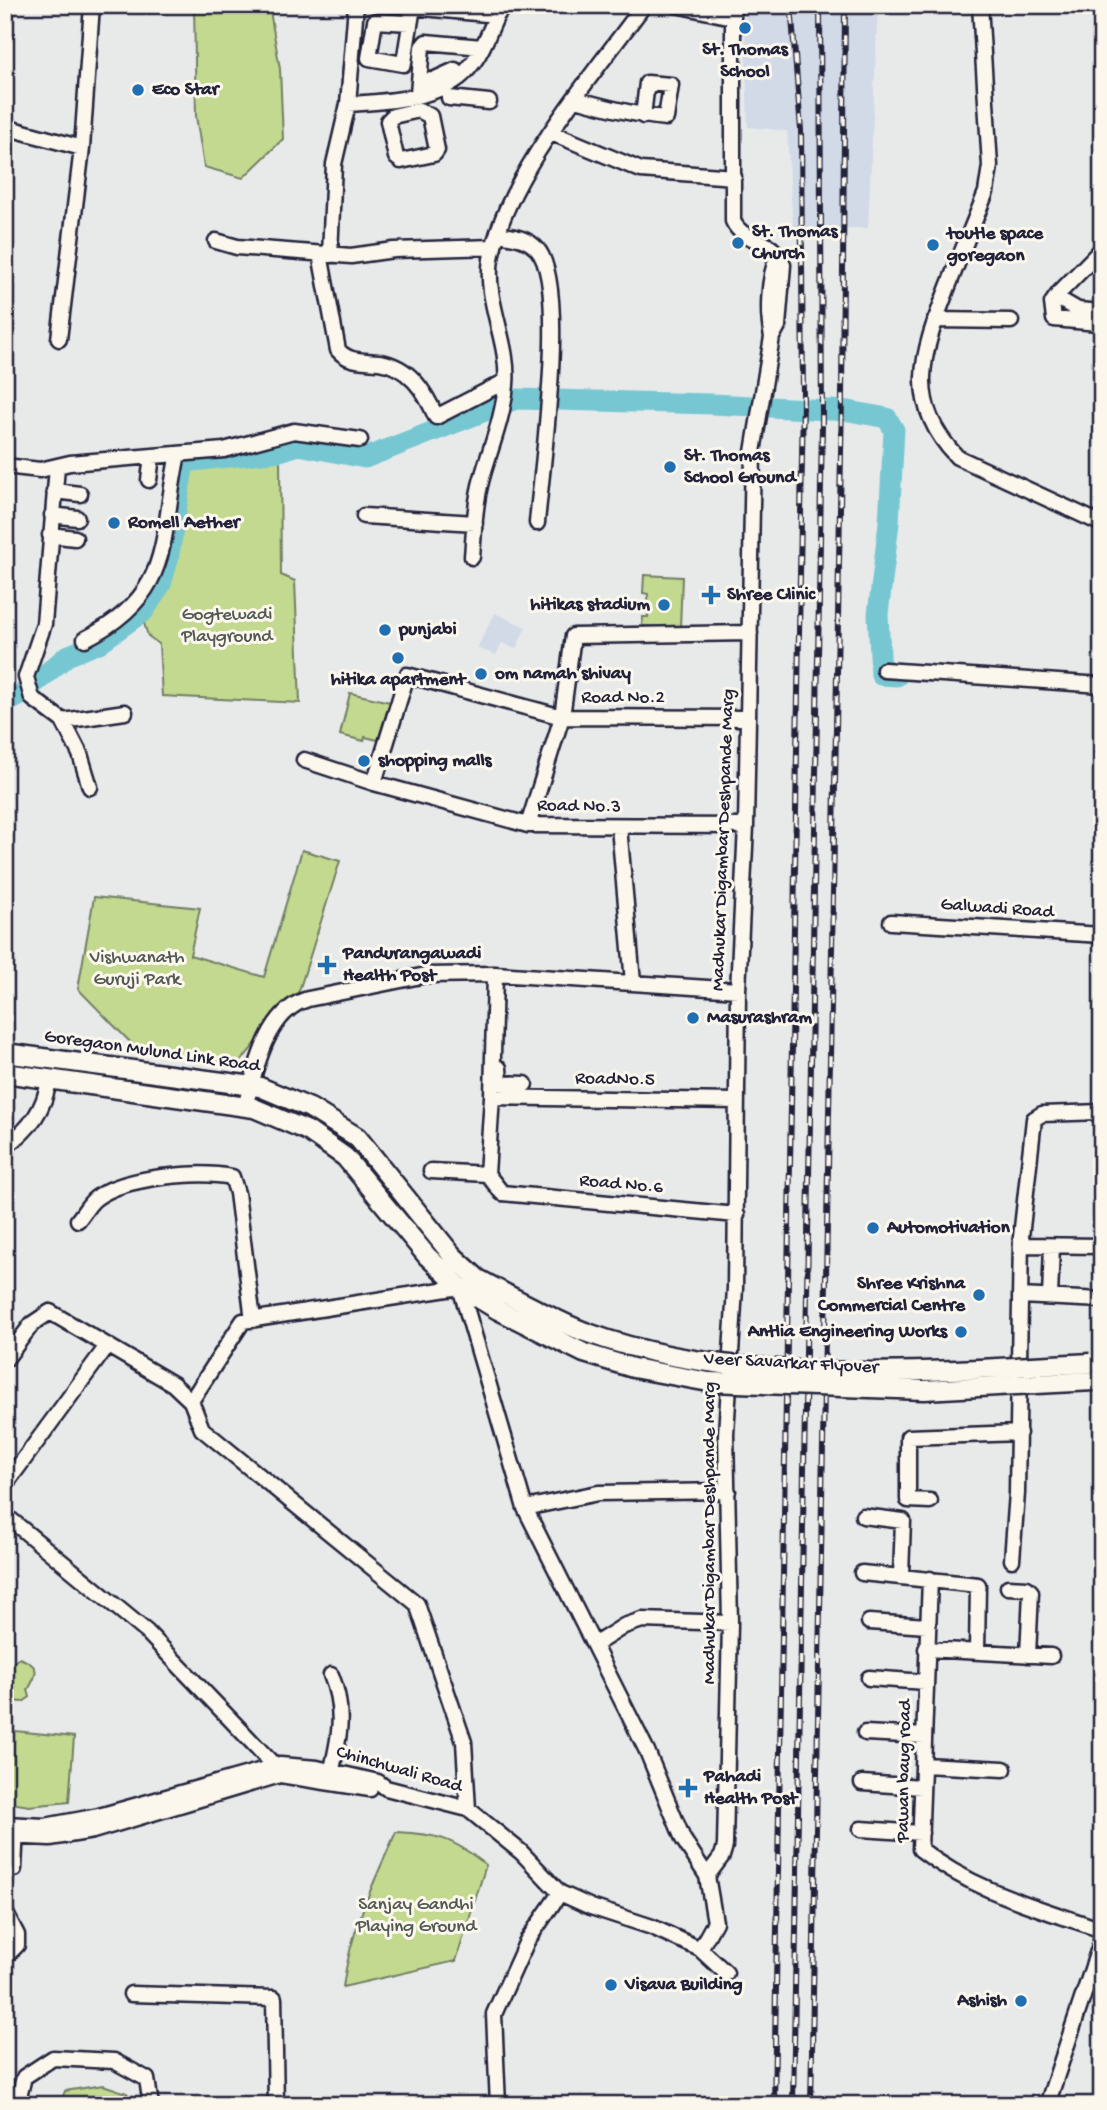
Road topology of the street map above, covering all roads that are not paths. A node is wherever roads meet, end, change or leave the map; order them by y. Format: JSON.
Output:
{"nodes":[{"id":1,"x":92,"y":5,"type":"edge"},
{"id":2,"x":356,"y":5,"type":"edge"},
{"id":3,"x":392,"y":5,"type":"edge"},
{"id":4,"x":644,"y":5,"type":"edge"},
{"id":5,"x":676,"y":5,"type":"edge"},
{"id":6,"x":980,"y":5,"type":"edge"},
{"id":7,"x":413,"y":7,"type":"junction"},
{"id":8,"x":501,"y":10,"type":"edge"},
{"id":9,"x":733,"y":11,"type":"edge"},
{"id":10,"x":410,"y":23,"type":"dead end"},
{"id":11,"x":477,"y":46,"type":"junction"},
{"id":12,"x":416,"y":90,"type":"junction"},
{"id":13,"x":450,"y":91,"type":"junction"},
{"id":14,"x":576,"y":99,"type":"junction"},
{"id":15,"x":489,"y":102,"type":"dead end"},
{"id":16,"x":348,"y":104,"type":"junction"},
{"id":17,"x":413,"y":111,"type":"dead end"},
{"id":18,"x":448,"y":114,"type":"dead end"},
{"id":19,"x":643,"y":116,"type":"dead end"},
{"id":20,"x":5,"y":127,"type":"edge"},
{"id":21,"x":552,"y":133,"type":"junction"},
{"id":22,"x":82,"y":148,"type":"junction"},
{"id":23,"x":734,"y":177,"type":"junction"},
{"id":24,"x":216,"y":241,"type":"dead end"},
{"id":25,"x":496,"y":241,"type":"junction"},
{"id":26,"x":1102,"y":249,"type":"edge"},
{"id":27,"x":325,"y":254,"type":"junction"},
{"id":28,"x":1100,"y":317,"type":"edge"},
{"id":29,"x":935,"y":320,"type":"junction"},
{"id":30,"x":1011,"y":321,"type":"dead end"},
{"id":31,"x":59,"y":339,"type":"dead end"},
{"id":32,"x":506,"y":387,"type":"junction"},
{"id":33,"x":360,"y":440,"type":"dead end"},
{"id":34,"x":177,"y":454,"type":"junction"},
{"id":35,"x":152,"y":456,"type":"junction"},
{"id":36,"x":5,"y":466,"type":"edge"},
{"id":37,"x":57,"y":467,"type":"junction"},
{"id":38,"x":149,"y":480,"type":"dead end"},
{"id":39,"x":54,"y":491,"type":"junction"},
{"id":40,"x":80,"y":494,"type":"dead end"},
{"id":41,"x":52,"y":515,"type":"junction"},
{"id":42,"x":364,"y":516,"type":"dead end"},
{"id":43,"x":77,"y":518,"type":"dead end"},
{"id":44,"x":475,"y":523,"type":"junction"},
{"id":45,"x":537,"y":523,"type":"dead end"},
{"id":46,"x":1102,"y":524,"type":"edge"},
{"id":47,"x":50,"y":536,"type":"junction"},
{"id":48,"x":75,"y":538,"type":"dead end"},
{"id":49,"x":472,"y":557,"type":"dead end"},
{"id":50,"x":750,"y":633,"type":"junction"},
{"id":51,"x":85,"y":639,"type":"dead end"},
{"id":52,"x":884,"y":670,"type":"dead end"},
{"id":53,"x":1102,"y":685,"type":"edge"},
{"id":54,"x":125,"y":712,"type":"dead end"},
{"id":55,"x":562,"y":717,"type":"junction"},
{"id":56,"x":746,"y":718,"type":"junction"},
{"id":57,"x":63,"y":720,"type":"junction"},
{"id":58,"x":304,"y":760,"type":"dead end"},
{"id":59,"x":374,"y":783,"type":"junction"},
{"id":60,"x":90,"y":787,"type":"dead end"},
{"id":61,"x":528,"y":825,"type":"junction"},
{"id":62,"x":746,"y":826,"type":"junction"},
{"id":63,"x":619,"y":827,"type":"junction"},
{"id":64,"x":891,"y":922,"type":"dead end"},
{"id":65,"x":1102,"y":935,"type":"edge"},
{"id":66,"x":495,"y":974,"type":"junction"},
{"id":67,"x":632,"y":982,"type":"junction"},
{"id":68,"x":738,"y":990,"type":"junction"},
{"id":69,"x":500,"y":1045,"type":"dead end"},
{"id":70,"x":5,"y":1053,"type":"edge"},
{"id":71,"x":5,"y":1073,"type":"edge"},
{"id":72,"x":49,"y":1079,"type":"junction"},
{"id":73,"x":255,"y":1086,"type":"junction"},
{"id":74,"x":517,"y":1088,"type":"junction"},
{"id":75,"x":492,"y":1097,"type":"junction"},
{"id":76,"x":736,"y":1101,"type":"junction"},
{"id":77,"x":249,"y":1107,"type":"junction"},
{"id":78,"x":1102,"y":1112,"type":"edge"},
{"id":79,"x":5,"y":1147,"type":"edge"},
{"id":80,"x":431,"y":1171,"type":"dead end"},
{"id":81,"x":487,"y":1174,"type":"junction"},
{"id":82,"x":737,"y":1215,"type":"junction"},
{"id":83,"x":78,"y":1220,"type":"dead end"},
{"id":84,"x":1021,"y":1245,"type":"junction"},
{"id":85,"x":1052,"y":1246,"type":"junction"},
{"id":86,"x":1102,"y":1246,"type":"edge"},
{"id":87,"x":460,"y":1287,"type":"junction"},
{"id":88,"x":1020,"y":1296,"type":"junction"},
{"id":89,"x":1050,"y":1297,"type":"junction"},
{"id":90,"x":1102,"y":1300,"type":"edge"},
{"id":91,"x":502,"y":1302,"type":"junction"},
{"id":92,"x":253,"y":1320,"type":"junction"},
{"id":93,"x":107,"y":1346,"type":"junction"},
{"id":94,"x":5,"y":1360,"type":"edge"},
{"id":95,"x":1096,"y":1362,"type":"edge"},
{"id":96,"x":1098,"y":1381,"type":"edge"},
{"id":97,"x":191,"y":1401,"type":"junction"},
{"id":98,"x":1019,"y":1433,"type":"junction"},
{"id":99,"x":5,"y":1485,"type":"edge"},
{"id":100,"x":728,"y":1490,"type":"junction"},
{"id":101,"x":930,"y":1501,"type":"dead end"},
{"id":102,"x":525,"y":1508,"type":"junction"},
{"id":103,"x":5,"y":1516,"type":"edge"},
{"id":104,"x":863,"y":1516,"type":"dead end"},
{"id":105,"x":1012,"y":1560,"type":"dead end"},
{"id":106,"x":863,"y":1573,"type":"dead end"},
{"id":107,"x":901,"y":1575,"type":"junction"},
{"id":108,"x":930,"y":1579,"type":"junction"},
{"id":109,"x":1008,"y":1587,"type":"dead end"},
{"id":110,"x":730,"y":1622,"type":"junction"},
{"id":111,"x":869,"y":1622,"type":"dead end"},
{"id":112,"x":927,"y":1626,"type":"junction"},
{"id":113,"x":594,"y":1646,"type":"junction"},
{"id":114,"x":926,"y":1649,"type":"junction"},
{"id":115,"x":977,"y":1652,"type":"junction"},
{"id":116,"x":1028,"y":1655,"type":"junction"},
{"id":117,"x":1051,"y":1656,"type":"dead end"},
{"id":118,"x":331,"y":1675,"type":"dead end"},
{"id":119,"x":869,"y":1678,"type":"dead end"},
{"id":120,"x":925,"y":1682,"type":"junction"},
{"id":121,"x":865,"y":1733,"type":"dead end"},
{"id":122,"x":924,"y":1736,"type":"junction"},
{"id":123,"x":923,"y":1765,"type":"junction"},
{"id":124,"x":1004,"y":1769,"type":"dead end"},
{"id":125,"x":275,"y":1772,"type":"junction"},
{"id":126,"x":330,"y":1777,"type":"junction"},
{"id":127,"x":862,"y":1783,"type":"dead end"},
{"id":128,"x":922,"y":1787,"type":"junction"},
{"id":129,"x":148,"y":1809,"type":"junction"},
{"id":130,"x":468,"y":1809,"type":"junction"},
{"id":131,"x":861,"y":1829,"type":"dead end"},
{"id":132,"x":9,"y":1832,"type":"edge"},
{"id":133,"x":921,"y":1833,"type":"junction"},
{"id":134,"x":14,"y":1868,"type":"dead end"},
{"id":135,"x":707,"y":1875,"type":"junction"},
{"id":136,"x":560,"y":1893,"type":"junction"},
{"id":137,"x":5,"y":1912,"type":"edge"},
{"id":138,"x":1102,"y":1930,"type":"edge"},
{"id":139,"x":1102,"y":1939,"type":"edge"},
{"id":140,"x":700,"y":1949,"type":"junction"},
{"id":141,"x":5,"y":1956,"type":"edge"},
{"id":142,"x":726,"y":1973,"type":"dead end"},
{"id":143,"x":131,"y":1994,"type":"dead end"},
{"id":144,"x":18,"y":2105,"type":"edge"},
{"id":145,"x":151,"y":2105,"type":"edge"},
{"id":146,"x":276,"y":2105,"type":"edge"},
{"id":147,"x":498,"y":2105,"type":"edge"},
{"id":148,"x":1047,"y":2105,"type":"edge"}],
"edges":[{"from":1,"to":22,"type":"street"},
{"from":2,"to":16,"type":"street"},
{"from":3,"to":7,"type":"street"},
{"from":4,"to":14,"type":"street"},
{"from":5,"to":9,"type":"street"},
{"from":6,"to":29,"type":"street"},
{"from":7,"to":8,"type":"street"},
{"from":7,"to":10,"type":"street"},
{"from":8,"to":11,"type":"street"},
{"from":9,"to":23,"type":"street","name":"Madhukar Digambar Deshpande Marg"},
{"from":11,"to":12,"type":"street"},
{"from":11,"to":12,"type":"street"},
{"from":11,"to":13,"type":"street"},
{"from":12,"to":13,"type":"street"},
{"from":12,"to":16,"type":"street"},
{"from":12,"to":17,"type":"street"},
{"from":13,"to":15,"type":"street"},
{"from":13,"to":18,"type":"street"},
{"from":14,"to":19,"type":"street"},
{"from":14,"to":21,"type":"street"},
{"from":16,"to":27,"type":"street"},
{"from":20,"to":22,"type":"street"},
{"from":21,"to":23,"type":"street"},
{"from":21,"to":25,"type":"street"},
{"from":22,"to":31,"type":"street"},
{"from":23,"to":50,"type":"street","name":"Madhukar Digambar Deshpande Marg"},
{"from":24,"to":27,"type":"street"},
{"from":25,"to":27,"type":"street"},
{"from":25,"to":32,"type":"street"},
{"from":25,"to":45,"type":"street"},
{"from":26,"to":28,"type":"street"},
{"from":27,"to":32,"type":"street"},
{"from":29,"to":30,"type":"street"},
{"from":29,"to":46,"type":"street"},
{"from":32,"to":44,"type":"street"},
{"from":33,"to":34,"type":"street"},
{"from":34,"to":35,"type":"street"},
{"from":34,"to":51,"type":"street"},
{"from":35,"to":37,"type":"street"},
{"from":35,"to":38,"type":"street"},
{"from":36,"to":37,"type":"street"},
{"from":37,"to":39,"type":"street"},
{"from":39,"to":40,"type":"street"},
{"from":39,"to":41,"type":"street"},
{"from":41,"to":43,"type":"street"},
{"from":41,"to":47,"type":"street"},
{"from":42,"to":44,"type":"street"},
{"from":44,"to":49,"type":"street"},
{"from":47,"to":48,"type":"street"},
{"from":47,"to":57,"type":"street"},
{"from":50,"to":55,"type":"street"},
{"from":50,"to":56,"type":"street","name":"Madhukar Digambar Deshpande Marg"},
{"from":52,"to":53,"type":"street"},
{"from":54,"to":57,"type":"street"},
{"from":55,"to":56,"type":"street","name":"Road No.2"},
{"from":55,"to":59,"type":"street","name":"Road No.2"},
{"from":55,"to":61,"type":"street"},
{"from":56,"to":62,"type":"street","name":"Madhukar Digambar Deshpande Marg"},
{"from":57,"to":60,"type":"street"},
{"from":58,"to":59,"type":"street","name":"Road No.3"},
{"from":59,"to":61,"type":"street","name":"Road No.3"},
{"from":61,"to":63,"type":"street","name":"Road No.3"},
{"from":62,"to":63,"type":"street","name":"Road No.3"},
{"from":62,"to":68,"type":"street","name":"Madhukar Digambar Deshpande Marg"},
{"from":63,"to":67,"type":"street"},
{"from":64,"to":65,"type":"street","name":"Galwadi Road"},
{"from":66,"to":67,"type":"street"},
{"from":66,"to":73,"type":"street"},
{"from":66,"to":75,"type":"street"},
{"from":67,"to":68,"type":"street"},
{"from":68,"to":76,"type":"street","name":"Madhukar Digambar Deshpande Marg"},
{"from":69,"to":74,"type":"street"},
{"from":70,"to":73,"type":"main road","name":"Goregaon Mulund Link Road"},
{"from":71,"to":72,"type":"main road"},
{"from":72,"to":77,"type":"main road"},
{"from":72,"to":79,"type":"street"},
{"from":73,"to":77,"type":"street"},
{"from":73,"to":91,"type":"main road","name":"Goregaon Mulund Link Road"},
{"from":74,"to":75,"type":"street","name":"RoadNo.5"},
{"from":74,"to":76,"type":"street","name":"RoadNo.5"},
{"from":75,"to":81,"type":"street"},
{"from":76,"to":82,"type":"street","name":"Madhukar Digambar Deshpande Marg"},
{"from":77,"to":87,"type":"main road"},
{"from":78,"to":84,"type":"street"},
{"from":80,"to":81,"type":"street"},
{"from":81,"to":82,"type":"street","name":"Road No.6"},
{"from":82,"to":100,"type":"street","name":"Madhukar Digambar Deshpande Marg"},
{"from":83,"to":92,"type":"street"},
{"from":84,"to":85,"type":"street"},
{"from":84,"to":88,"type":"street"},
{"from":85,"to":86,"type":"street"},
{"from":85,"to":89,"type":"street"},
{"from":87,"to":91,"type":"main road"},
{"from":87,"to":92,"type":"street"},
{"from":87,"to":102,"type":"street"},
{"from":88,"to":89,"type":"street"},
{"from":88,"to":98,"type":"street"},
{"from":89,"to":90,"type":"street"},
{"from":91,"to":95,"type":"main road","name":"Veer Savarkar Flyover","bridge":true},
{"from":91,"to":96,"type":"main road","name":"Veer Savarkar Flyover","bridge":true},
{"from":92,"to":97,"type":"street"},
{"from":93,"to":94,"type":"street"},
{"from":93,"to":97,"type":"street"},
{"from":93,"to":99,"type":"street"},
{"from":97,"to":130,"type":"street"},
{"from":98,"to":101,"type":"street"},
{"from":98,"to":105,"type":"street"},
{"from":100,"to":102,"type":"street"},
{"from":100,"to":110,"type":"street","name":"Madhukar Digambar Deshpande Marg"},
{"from":102,"to":113,"type":"street"},
{"from":103,"to":125,"type":"street"},
{"from":104,"to":107,"type":"street"},
{"from":106,"to":107,"type":"street"},
{"from":107,"to":108,"type":"street"},
{"from":108,"to":112,"type":"street","name":"Pawan baug road"},
{"from":108,"to":115,"type":"street"},
{"from":109,"to":116,"type":"street"},
{"from":110,"to":113,"type":"street"},
{"from":110,"to":135,"type":"street","name":"Madhukar Digambar Deshpande Marg"},
{"from":111,"to":112,"type":"street"},
{"from":112,"to":114,"type":"street","name":"Pawan baug road"},
{"from":113,"to":135,"type":"street"},
{"from":114,"to":115,"type":"street"},
{"from":114,"to":120,"type":"street","name":"Pawan baug road"},
{"from":115,"to":116,"type":"street"},
{"from":116,"to":117,"type":"street"},
{"from":118,"to":126,"type":"street"},
{"from":119,"to":120,"type":"street"},
{"from":120,"to":122,"type":"street","name":"Pawan baug road"},
{"from":121,"to":122,"type":"street"},
{"from":122,"to":123,"type":"street","name":"Pawan baug road"},
{"from":123,"to":124,"type":"street"},
{"from":123,"to":128,"type":"street","name":"Pawan baug road"},
{"from":125,"to":126,"type":"street","name":"Chinchwali Road"},
{"from":125,"to":129,"type":"street"},
{"from":126,"to":130,"type":"street","name":"Chinchwali Road"},
{"from":127,"to":128,"type":"street"},
{"from":128,"to":133,"type":"street","name":"Pawan baug road"},
{"from":129,"to":132,"type":"street"},
{"from":129,"to":132,"type":"street"},
{"from":130,"to":136,"type":"street","name":"Chinchwali Road"},
{"from":131,"to":133,"type":"street"},
{"from":132,"to":134,"type":"street"},
{"from":133,"to":138,"type":"street","name":"Pawan baug road"},
{"from":135,"to":140,"type":"street"},
{"from":136,"to":140,"type":"street","name":"Chinchwali Road"},
{"from":136,"to":147,"type":"street"},
{"from":137,"to":141,"type":"street"},
{"from":139,"to":148,"type":"street"},
{"from":140,"to":142,"type":"street","name":"Chinchwali Road"},
{"from":143,"to":146,"type":"street"},
{"from":144,"to":145,"type":"street"}]}
